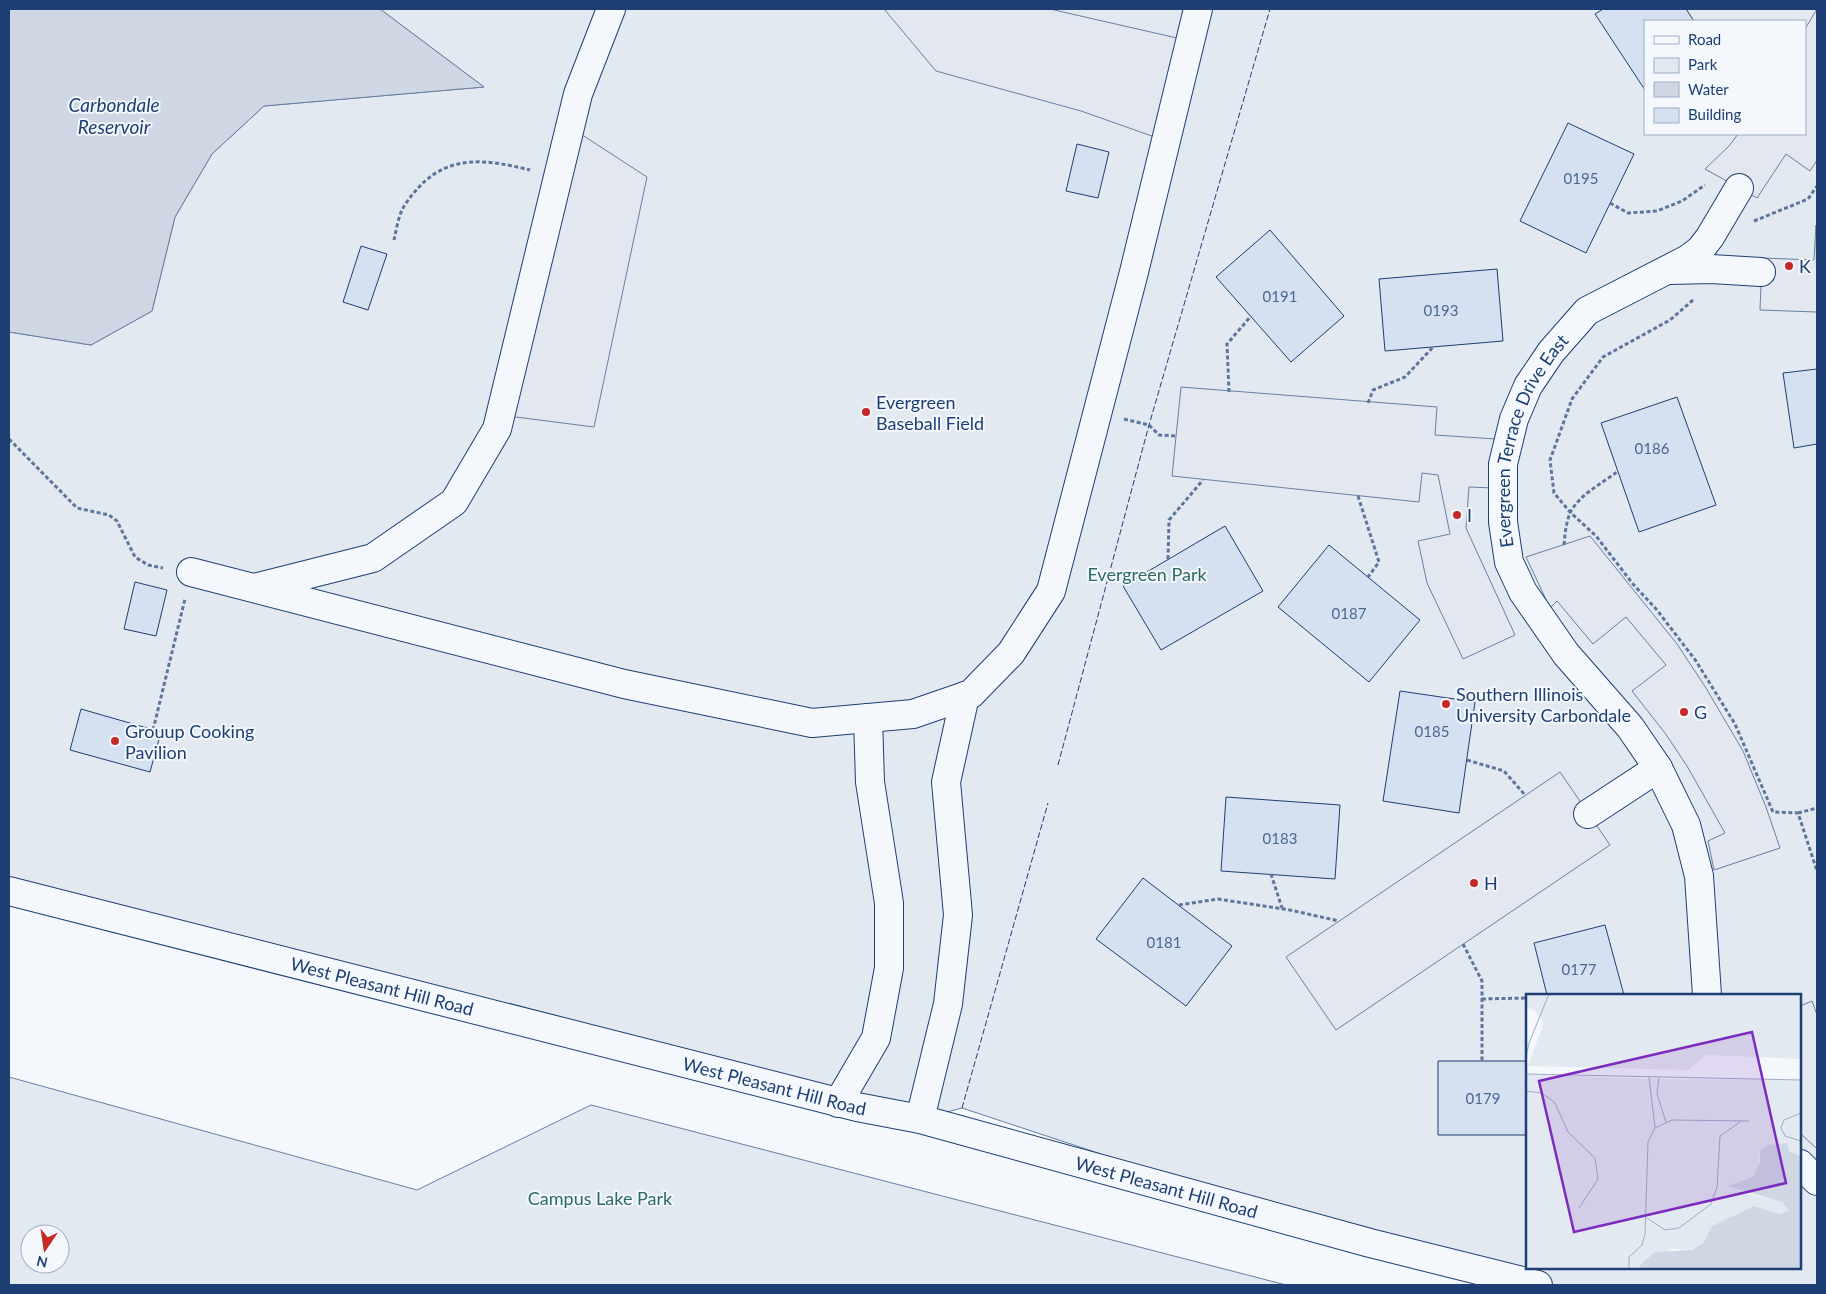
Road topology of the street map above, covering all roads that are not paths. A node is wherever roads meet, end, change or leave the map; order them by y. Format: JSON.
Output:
{"nodes":[{"id":1,"x":611,"y":9,"type":"edge"},
{"id":2,"x":1198,"y":9,"type":"edge"},
{"id":3,"x":1739,"y":188,"type":"dead end"},
{"id":4,"x":1664,"y":270,"type":"junction"},
{"id":5,"x":1761,"y":272,"type":"dead end"},
{"id":6,"x":191,"y":572,"type":"road end"},
{"id":7,"x":254,"y":588,"type":"junction"},
{"id":8,"x":965,"y":696,"type":"junction"},
{"id":9,"x":868,"y":718,"type":"junction"},
{"id":10,"x":1658,"y":768,"type":"junction"},
{"id":11,"x":1588,"y":814,"type":"dead end"},
{"id":12,"x":9,"y":891,"type":"edge"},
{"id":13,"x":1707,"y":994,"type":"edge"},
{"id":14,"x":838,"y":1102,"type":"junction"},
{"id":15,"x":920,"y":1119,"type":"junction"},
{"id":16,"x":1801,"y":1165,"type":"edge"},
{"id":17,"x":1817,"y":1181,"type":"edge"},
{"id":18,"x":1538,"y":1285,"type":"edge"}],
"edges":[{"from":1,"to":7,"type":"street"},
{"from":2,"to":8,"type":"street"},
{"from":3,"to":4,"type":"street","name":"Evergreen Terrace Drive East"},
{"from":4,"to":5,"type":"street"},
{"from":4,"to":10,"type":"street","name":"Evergreen Terrace Drive East"},
{"from":6,"to":7,"type":"street"},
{"from":7,"to":9,"type":"street"},
{"from":8,"to":9,"type":"street"},
{"from":8,"to":15,"type":"street"},
{"from":9,"to":14,"type":"street"},
{"from":10,"to":11,"type":"street"},
{"from":10,"to":13,"type":"street","name":"Evergreen Terrace Drive East"},
{"from":12,"to":14,"type":"street","name":"West Pleasant Hill Road"},
{"from":14,"to":15,"type":"street","name":"West Pleasant Hill Road"},
{"from":15,"to":18,"type":"street","name":"West Pleasant Hill Road"},
{"from":16,"to":17,"type":"street"}]}
